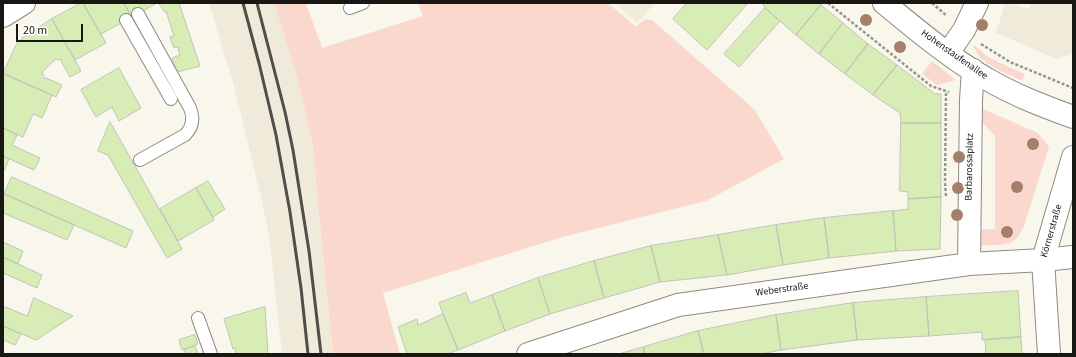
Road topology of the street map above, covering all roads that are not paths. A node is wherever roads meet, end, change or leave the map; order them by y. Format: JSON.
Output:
{"nodes":[{"id":1,"x":24,"y":3,"type":"edge"},
{"id":2,"x":363,"y":3,"type":"edge"},
{"id":3,"x":884,"y":3,"type":"edge"},
{"id":4,"x":977,"y":3,"type":"edge"},
{"id":5,"x":350,"y":8,"type":"dead end"},
{"id":6,"x":138,"y":14,"type":"dead end"},
{"id":7,"x":3,"y":16,"type":"edge"},
{"id":8,"x":126,"y":20,"type":"dead end"},
{"id":9,"x":948,"y":53,"type":"junction"},
{"id":10,"x":973,"y":70,"type":"junction"},
{"id":11,"x":170,"y":99,"type":"dead end"},
{"id":12,"x":1073,"y":117,"type":"edge"},
{"id":13,"x":1073,"y":157,"type":"edge"},
{"id":14,"x":140,"y":160,"type":"dead end"},
{"id":15,"x":1073,"y":257,"type":"edge"},
{"id":16,"x":1043,"y":260,"type":"junction"},
{"id":17,"x":969,"y":264,"type":"junction"},
{"id":18,"x":198,"y":318,"type":"dead end"},
{"id":19,"x":211,"y":354,"type":"edge"},
{"id":20,"x":528,"y":354,"type":"edge"},
{"id":21,"x":1049,"y":354,"type":"edge"}],
"edges":[{"from":1,"to":7,"type":"street"},
{"from":2,"to":5,"type":"lane"},
{"from":3,"to":9,"type":"street","name":"Hohenstaufenallee"},
{"from":4,"to":9,"type":"street"},
{"from":6,"to":14,"type":"lane"},
{"from":8,"to":11,"type":"lane"},
{"from":9,"to":10,"type":"street","name":"Hohenstaufenallee"},
{"from":10,"to":12,"type":"street","name":"Hohenstaufenallee"},
{"from":10,"to":17,"type":"street","name":"Barbarossaplatz"},
{"from":13,"to":16,"type":"street","name":"Körnerstraße"},
{"from":15,"to":16,"type":"street"},
{"from":16,"to":17,"type":"street","name":"Weberstraße"},
{"from":16,"to":21,"type":"street","name":"Körnerstraße"},
{"from":17,"to":20,"type":"street","name":"Weberstraße"},
{"from":18,"to":19,"type":"lane"}]}
